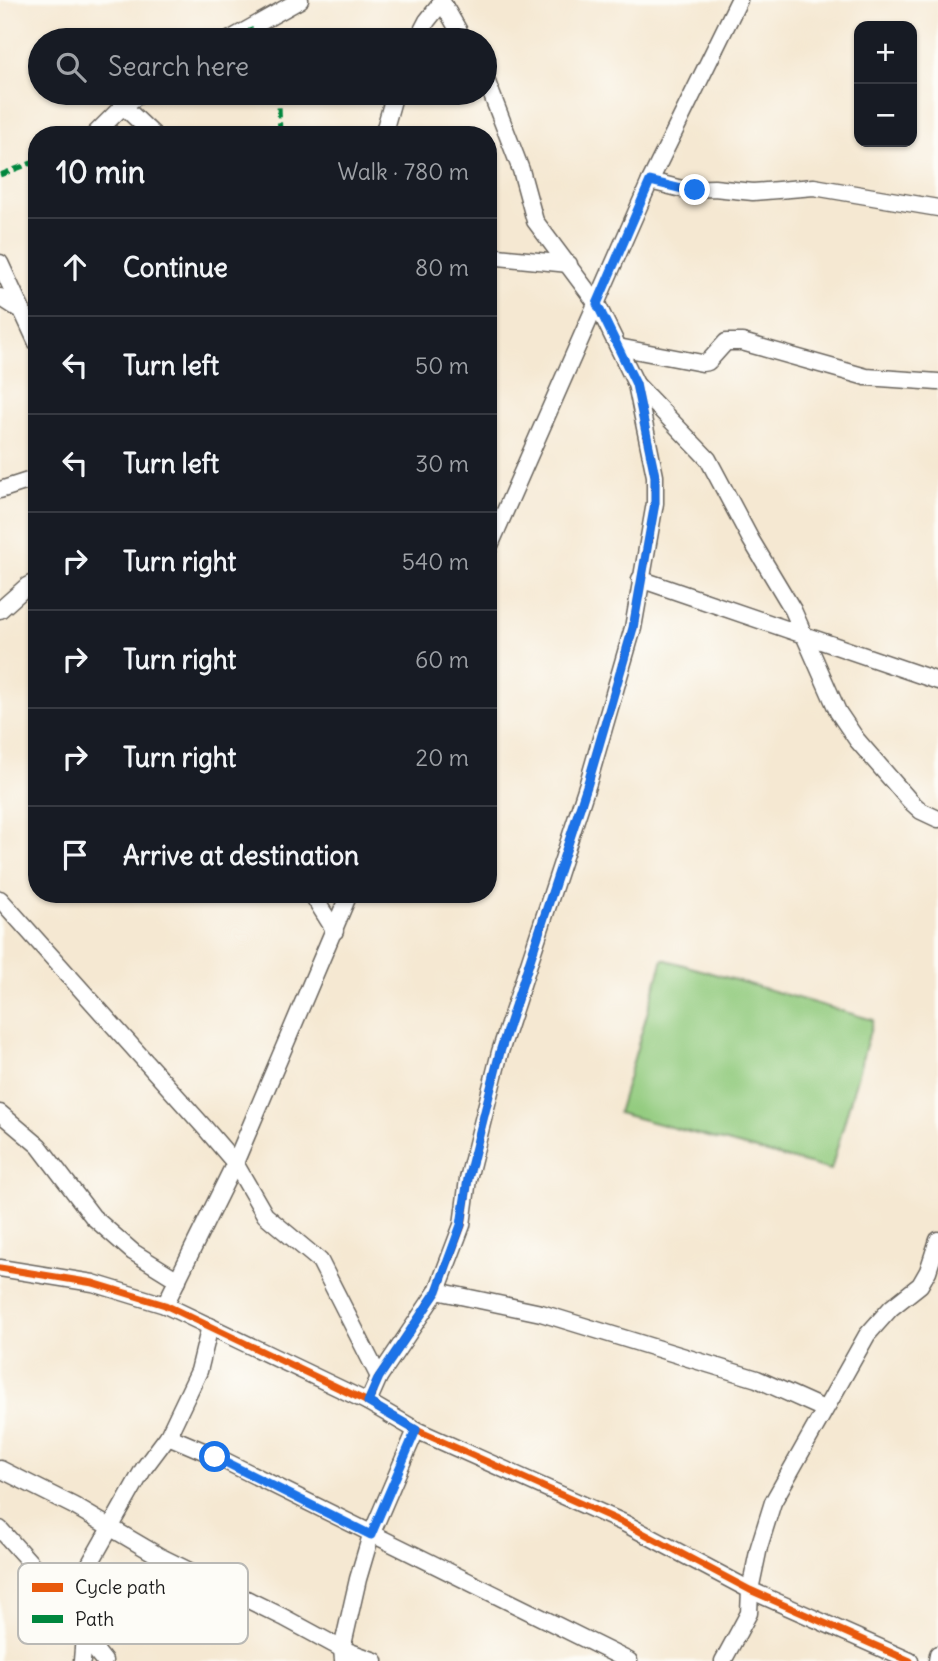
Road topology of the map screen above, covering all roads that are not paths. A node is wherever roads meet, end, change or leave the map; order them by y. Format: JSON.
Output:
{"nodes":[{"id":1,"x":300,"y":0,"type":"edge"},
{"id":2,"x":740,"y":0,"type":"edge"},
{"id":3,"x":442,"y":1,"type":"edge"},
{"id":4,"x":250,"y":28,"type":"edge"},
{"id":5,"x":423,"y":28,"type":"edge"},
{"id":6,"x":457,"y":28,"type":"edge"},
{"id":7,"x":392,"y":105,"type":"edge"},
{"id":8,"x":496,"y":105,"type":"edge"},
{"id":9,"x":123,"y":106,"type":"joint"},
{"id":10,"x":102,"y":126,"type":"edge"},
{"id":11,"x":144,"y":126,"type":"edge"},
{"id":12,"x":386,"y":126,"type":"edge"},
{"id":13,"x":650,"y":181,"type":"junction"},
{"id":14,"x":938,"y":208,"type":"edge"},
{"id":15,"x":497,"y":257,"type":"edge"},
{"id":16,"x":0,"y":263,"type":"edge"},
{"id":17,"x":569,"y":264,"type":"junction"},
{"id":18,"x":0,"y":297,"type":"edge"},
{"id":19,"x":597,"y":304,"type":"junction"},
{"id":20,"x":28,"y":313,"type":"edge"},
{"id":21,"x":28,"y":316,"type":"edge"},
{"id":22,"x":618,"y":347,"type":"junction"},
{"id":23,"x":938,"y":382,"type":"edge"},
{"id":24,"x":636,"y":384,"type":"junction"},
{"id":25,"x":28,"y":481,"type":"edge"},
{"id":26,"x":0,"y":490,"type":"edge"},
{"id":27,"x":497,"y":530,"type":"edge"},
{"id":28,"x":640,"y":579,"type":"junction"},
{"id":29,"x":28,"y":586,"type":"edge"},
{"id":30,"x":0,"y":610,"type":"edge"},
{"id":31,"x":805,"y":637,"type":"junction"},
{"id":32,"x":938,"y":681,"type":"edge"},
{"id":33,"x":938,"y":819,"type":"edge"},
{"id":34,"x":0,"y":899,"type":"edge"},
{"id":35,"x":318,"y":903,"type":"edge"},
{"id":36,"x":346,"y":903,"type":"edge"},
{"id":37,"x":335,"y":931,"type":"junction"},
{"id":38,"x":0,"y":1113,"type":"edge"},
{"id":39,"x":235,"y":1163,"type":"junction"},
{"id":40,"x":938,"y":1240,"type":"edge"},
{"id":41,"x":0,"y":1268,"type":"edge"},
{"id":42,"x":178,"y":1280,"type":"junction"},
{"id":43,"x":437,"y":1291,"type":"junction"},
{"id":44,"x":166,"y":1305,"type":"junction"},
{"id":45,"x":209,"y":1325,"type":"junction"},
{"id":46,"x":379,"y":1377,"type":"junction"},
{"id":47,"x":368,"y":1402,"type":"junction"},
{"id":48,"x":824,"y":1409,"type":"junction"},
{"id":49,"x":416,"y":1430,"type":"junction"},
{"id":50,"x":168,"y":1436,"type":"junction"},
{"id":51,"x":0,"y":1469,"type":"edge"},
{"id":52,"x":109,"y":1527,"type":"junction"},
{"id":53,"x":0,"y":1529,"type":"edge"},
{"id":54,"x":371,"y":1535,"type":"junction"},
{"id":55,"x":31,"y":1563,"type":"edge"},
{"id":56,"x":90,"y":1563,"type":"edge"},
{"id":57,"x":173,"y":1563,"type":"edge"},
{"id":58,"x":750,"y":1590,"type":"junction"},
{"id":59,"x":248,"y":1600,"type":"edge"},
{"id":60,"x":90,"y":1644,"type":"edge"},
{"id":61,"x":343,"y":1655,"type":"edge"},
{"id":62,"x":104,"y":1661,"type":"edge"},
{"id":63,"x":375,"y":1661,"type":"edge"},
{"id":64,"x":629,"y":1661,"type":"edge"},
{"id":65,"x":723,"y":1661,"type":"edge"},
{"id":66,"x":910,"y":1661,"type":"edge"}],
"edges":[{"from":1,"to":4,"type":"street"},
{"from":2,"to":13,"type":"street"},
{"from":3,"to":5,"type":"street"},
{"from":3,"to":6,"type":"street"},
{"from":7,"to":12,"type":"street"},
{"from":8,"to":17,"type":"street"},
{"from":9,"to":10,"type":"street"},
{"from":9,"to":11,"type":"street"},
{"from":13,"to":14,"type":"street"},
{"from":13,"to":19,"type":"street"},
{"from":15,"to":17,"type":"street"},
{"from":16,"to":20,"type":"street"},
{"from":17,"to":19,"type":"street"},
{"from":18,"to":21,"type":"street"},
{"from":19,"to":22,"type":"street"},
{"from":19,"to":27,"type":"street"},
{"from":22,"to":23,"type":"street"},
{"from":22,"to":24,"type":"street"},
{"from":24,"to":28,"type":"street"},
{"from":24,"to":31,"type":"street"},
{"from":25,"to":26,"type":"street"},
{"from":28,"to":31,"type":"street"},
{"from":28,"to":43,"type":"street"},
{"from":29,"to":30,"type":"street"},
{"from":31,"to":32,"type":"street"},
{"from":31,"to":33,"type":"street"},
{"from":34,"to":39,"type":"street"},
{"from":35,"to":37,"type":"street"},
{"from":36,"to":37,"type":"street"},
{"from":37,"to":39,"type":"street"},
{"from":38,"to":42,"type":"street"},
{"from":39,"to":42,"type":"street"},
{"from":39,"to":46,"type":"street"},
{"from":40,"to":48,"type":"street"},
{"from":41,"to":44,"type":"street"},
{"from":42,"to":44,"type":"street"},
{"from":43,"to":46,"type":"street"},
{"from":43,"to":48,"type":"street"},
{"from":44,"to":45,"type":"street"},
{"from":45,"to":47,"type":"street"},
{"from":45,"to":50,"type":"street"},
{"from":46,"to":47,"type":"street"},
{"from":47,"to":49,"type":"street"},
{"from":48,"to":58,"type":"street"},
{"from":49,"to":54,"type":"street"},
{"from":49,"to":58,"type":"street"},
{"from":50,"to":52,"type":"street"},
{"from":50,"to":54,"type":"street"},
{"from":51,"to":52,"type":"street"},
{"from":52,"to":56,"type":"street"},
{"from":52,"to":57,"type":"street"},
{"from":53,"to":55,"type":"street"},
{"from":54,"to":61,"type":"street"},
{"from":54,"to":64,"type":"street"},
{"from":58,"to":65,"type":"street"},
{"from":58,"to":66,"type":"street"},
{"from":59,"to":61,"type":"street"},
{"from":60,"to":62,"type":"street"},
{"from":61,"to":63,"type":"street"}]}
